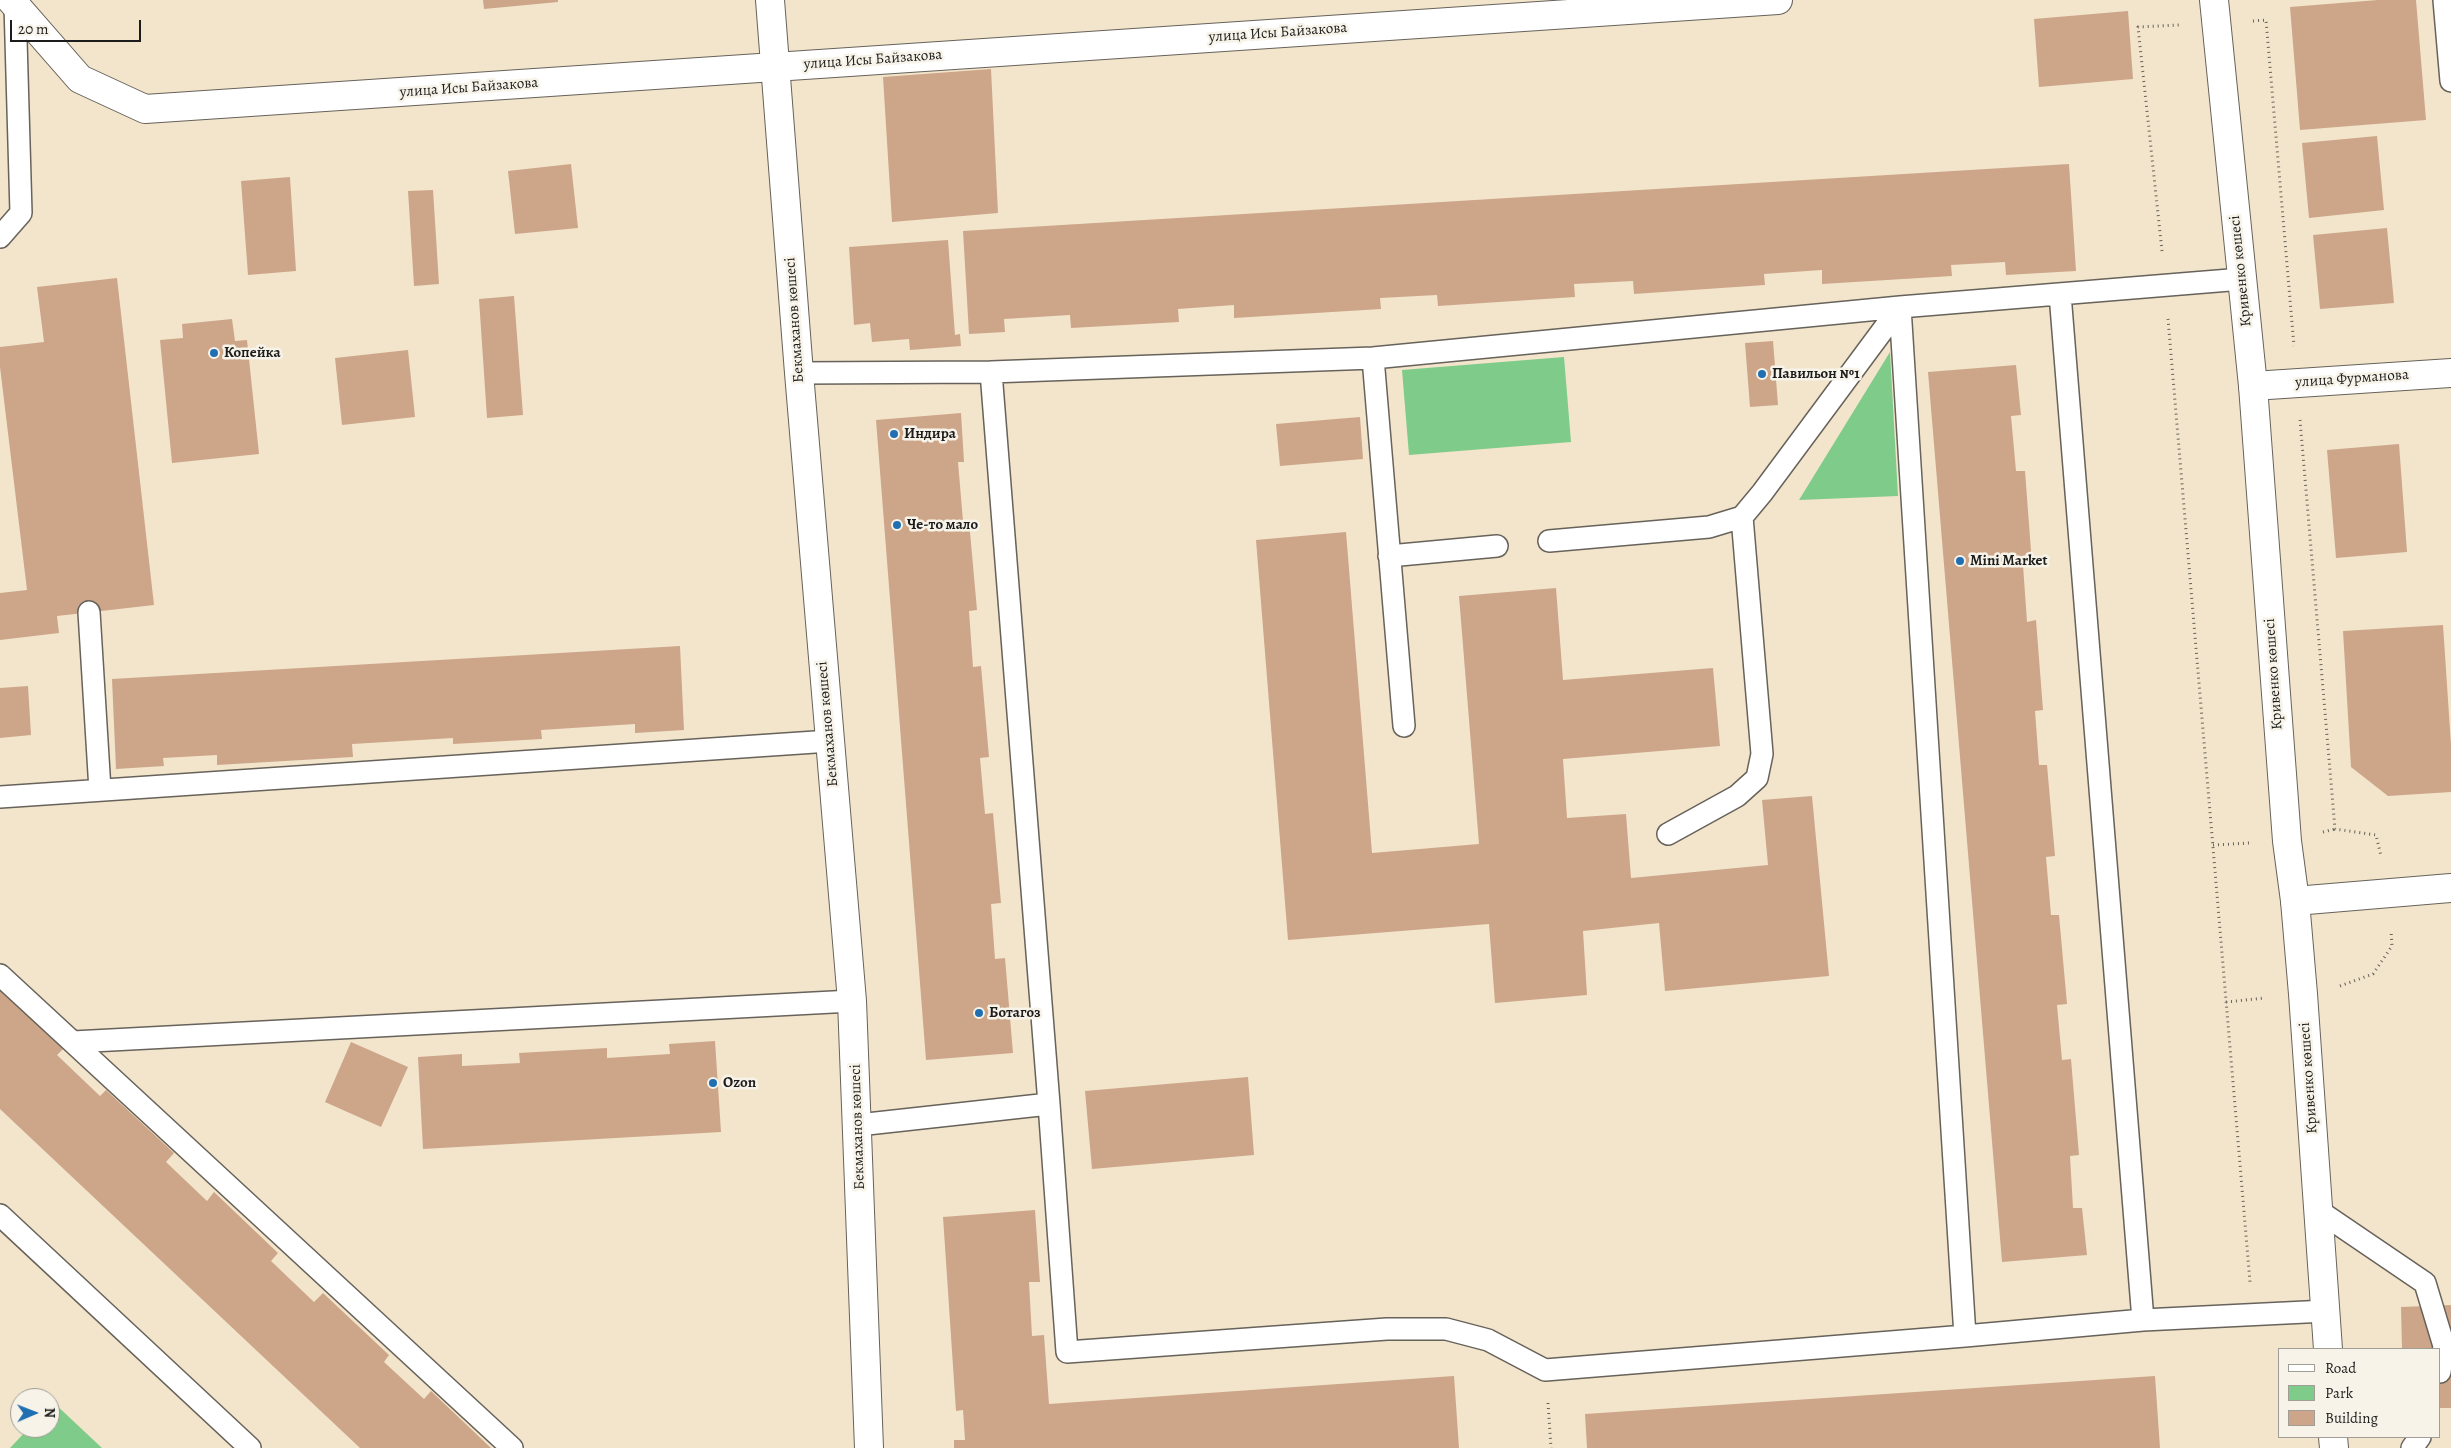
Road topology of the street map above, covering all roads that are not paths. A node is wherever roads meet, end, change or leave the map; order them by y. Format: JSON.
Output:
{"nodes":[{"id":1,"x":770,"y":0,"type":"edge"},
{"id":2,"x":1778,"y":0,"type":"edge"},
{"id":3,"x":2444,"y":0,"type":"edge"},
{"id":4,"x":13,"y":2,"type":"edge"},
{"id":5,"x":1659,"y":4,"type":"edge"},
{"id":6,"x":1540,"y":8,"type":"edge"},
{"id":7,"x":2215,"y":12,"type":"edge"},
{"id":8,"x":775,"y":67,"type":"junction"},
{"id":9,"x":2451,"y":80,"type":"edge"},
{"id":10,"x":0,"y":237,"type":"edge"},
{"id":11,"x":2242,"y":279,"type":"junction"},
{"id":12,"x":2060,"y":294,"type":"junction"},
{"id":13,"x":1900,"y":307,"type":"junction"},
{"id":14,"x":1373,"y":358,"type":"junction"},
{"id":15,"x":992,"y":372,"type":"junction"},
{"id":16,"x":799,"y":373,"type":"junction"},
{"id":17,"x":2451,"y":373,"type":"edge"},
{"id":18,"x":2253,"y":386,"type":"junction"},
{"id":19,"x":1742,"y":516,"type":"junction"},
{"id":20,"x":1549,"y":541,"type":"dead end"},
{"id":21,"x":1497,"y":546,"type":"dead end"},
{"id":22,"x":1389,"y":556,"type":"junction"},
{"id":23,"x":89,"y":612,"type":"dead end"},
{"id":24,"x":1404,"y":726,"type":"dead end"},
{"id":25,"x":830,"y":741,"type":"junction"},
{"id":26,"x":100,"y":790,"type":"junction"},
{"id":27,"x":0,"y":797,"type":"edge"},
{"id":28,"x":1668,"y":834,"type":"dead end"},
{"id":29,"x":2451,"y":888,"type":"edge"},
{"id":30,"x":2295,"y":901,"type":"junction"},
{"id":31,"x":0,"y":975,"type":"edge"},
{"id":32,"x":852,"y":1001,"type":"junction"},
{"id":33,"x":73,"y":1042,"type":"junction"},
{"id":34,"x":1049,"y":1104,"type":"junction"},
{"id":35,"x":858,"y":1125,"type":"junction"},
{"id":36,"x":2319,"y":1211,"type":"junction"},
{"id":37,"x":0,"y":1215,"type":"edge"},
{"id":38,"x":2326,"y":1311,"type":"junction"},
{"id":39,"x":2143,"y":1320,"type":"junction"},
{"id":40,"x":1965,"y":1336,"type":"junction"},
{"id":41,"x":2328,"y":1348,"type":"edge"},
{"id":42,"x":2441,"y":1366,"type":"edge"},
{"id":43,"x":250,"y":1448,"type":"edge"},
{"id":44,"x":512,"y":1448,"type":"edge"},
{"id":45,"x":869,"y":1448,"type":"edge"}],
"edges":[{"from":1,"to":8,"type":"street","name":"Бекмаханов көшесі"},
{"from":2,"to":5,"type":"street","name":"улица Исы Байзакова"},
{"from":3,"to":9,"type":"lane"},
{"from":4,"to":8,"type":"street","name":"улица Исы Байзакова"},
{"from":4,"to":10,"type":"lane"},
{"from":5,"to":6,"type":"street","name":"улица Исы Байзакова"},
{"from":6,"to":8,"type":"street","name":"улица Исы Байзакова"},
{"from":7,"to":11,"type":"street","name":"Кривенко көшесі"},
{"from":8,"to":16,"type":"street","name":"Бекмаханов көшесі"},
{"from":11,"to":12,"type":"lane"},
{"from":11,"to":18,"type":"street","name":"Кривенко көшесі"},
{"from":12,"to":13,"type":"lane"},
{"from":12,"to":39,"type":"lane"},
{"from":13,"to":14,"type":"lane"},
{"from":13,"to":19,"type":"lane"},
{"from":13,"to":40,"type":"lane"},
{"from":14,"to":15,"type":"lane"},
{"from":14,"to":22,"type":"lane"},
{"from":15,"to":16,"type":"lane"},
{"from":15,"to":34,"type":"lane"},
{"from":16,"to":25,"type":"street","name":"Бекмаханов көшесі"},
{"from":17,"to":18,"type":"street","name":"улица Фурманова"},
{"from":18,"to":30,"type":"street","name":"Кривенко көшесі"},
{"from":19,"to":20,"type":"lane"},
{"from":19,"to":28,"type":"lane"},
{"from":21,"to":22,"type":"lane"},
{"from":22,"to":24,"type":"lane"},
{"from":23,"to":26,"type":"lane"},
{"from":25,"to":26,"type":"lane"},
{"from":25,"to":32,"type":"street","name":"Бекмаханов көшесі"},
{"from":26,"to":27,"type":"lane"},
{"from":29,"to":30,"type":"street"},
{"from":30,"to":36,"type":"street","name":"Кривенко көшесі"},
{"from":31,"to":33,"type":"lane"},
{"from":32,"to":33,"type":"lane"},
{"from":32,"to":35,"type":"street","name":"Бекмаханов көшесі"},
{"from":33,"to":44,"type":"lane"},
{"from":34,"to":35,"type":"lane"},
{"from":34,"to":40,"type":"lane"},
{"from":35,"to":45,"type":"street","name":"Бекмаханов көшесі"},
{"from":36,"to":38,"type":"street","name":"Кривенко көшесі"},
{"from":36,"to":42,"type":"lane"},
{"from":37,"to":43,"type":"lane"},
{"from":38,"to":39,"type":"lane"},
{"from":38,"to":41,"type":"street","name":"Кривенко көшесі"},
{"from":39,"to":40,"type":"lane"}]}
